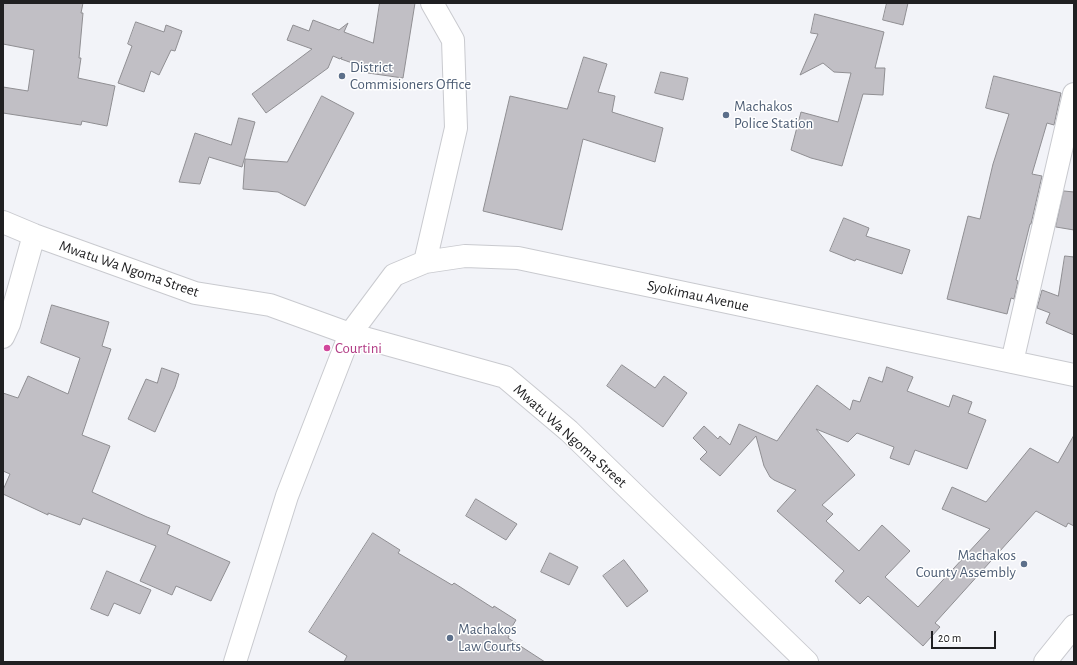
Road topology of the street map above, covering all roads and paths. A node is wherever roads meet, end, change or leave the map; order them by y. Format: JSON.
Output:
{"nodes":[{"id":1,"x":432,"y":3,"type":"edge"},
{"id":2,"x":1074,"y":94,"type":"edge"},
{"id":3,"x":3,"y":222,"type":"edge"},
{"id":4,"x":34,"y":235,"type":"junction"},
{"id":5,"x":425,"y":262,"type":"junction"},
{"id":6,"x":350,"y":334,"type":"junction"},
{"id":7,"x":3,"y":337,"type":"edge"},
{"id":8,"x":1012,"y":362,"type":"junction"},
{"id":9,"x":1074,"y":375,"type":"edge"},
{"id":10,"x":1074,"y":626,"type":"edge"},
{"id":11,"x":235,"y":662,"type":"edge"},
{"id":12,"x":807,"y":662,"type":"edge"},
{"id":13,"x":1045,"y":662,"type":"edge"}],
"edges":[{"from":1,"to":5,"type":"street"},
{"from":2,"to":8,"type":"street"},
{"from":3,"to":4,"type":"street","name":"Mwatu Wa Ngoma Street"},
{"from":4,"to":6,"type":"street","name":"Mwatu Wa Ngoma Street"},
{"from":4,"to":7,"type":"street"},
{"from":5,"to":6,"type":"street","name":"Syokimau Avenue"},
{"from":5,"to":8,"type":"street","name":"Syokimau Avenue"},
{"from":6,"to":11,"type":"street","name":"Syokimau Avenue"},
{"from":6,"to":12,"type":"street","name":"Mwatu Wa Ngoma Street"},
{"from":8,"to":9,"type":"street","name":"Syokimau Avenue"},
{"from":10,"to":13,"type":"street"}]}
